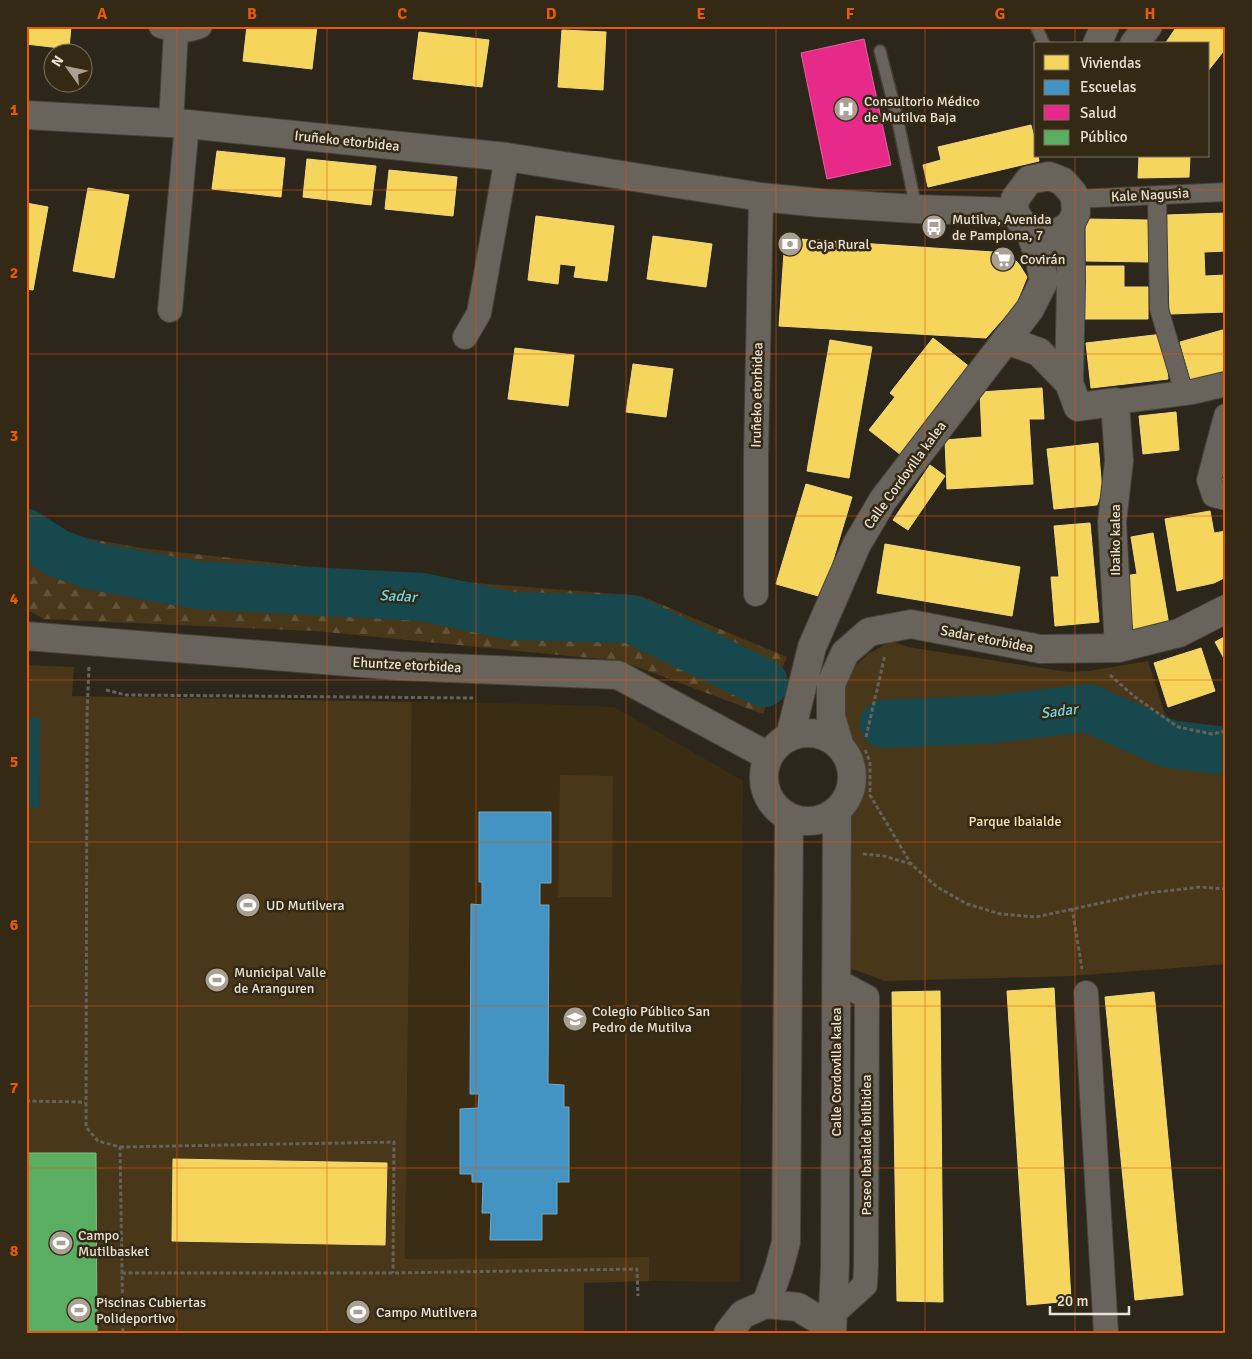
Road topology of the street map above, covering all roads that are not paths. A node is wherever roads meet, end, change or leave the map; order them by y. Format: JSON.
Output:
{"nodes":[{"id":1,"x":200,"y":26,"type":"edge"},
{"id":2,"x":1036,"y":26,"type":"edge"},
{"id":3,"x":1105,"y":26,"type":"edge"},
{"id":4,"x":1148,"y":26,"type":"edge"},
{"id":5,"x":168,"y":29,"type":"edge"},
{"id":6,"x":1043,"y":42,"type":"edge"},
{"id":7,"x":1098,"y":42,"type":"edge"},
{"id":8,"x":1136,"y":42,"type":"edge"},
{"id":9,"x":880,"y":52,"type":"dead end"},
{"id":10,"x":26,"y":115,"type":"edge"},
{"id":11,"x":179,"y":124,"type":"junction"},
{"id":12,"x":507,"y":157,"type":"junction"},
{"id":13,"x":1053,"y":166,"type":"edge"},
{"id":14,"x":1226,"y":192,"type":"edge"},
{"id":15,"x":1158,"y":195,"type":"junction"},
{"id":16,"x":761,"y":197,"type":"junction"},
{"id":17,"x":1075,"y":199,"type":"junction"},
{"id":18,"x":916,"y":209,"type":"junction"},
{"id":19,"x":1014,"y":212,"type":"junction"},
{"id":20,"x":1070,"y":225,"type":"junction"},
{"id":21,"x":1031,"y":235,"type":"junction"},
{"id":22,"x":170,"y":310,"type":"dead end"},
{"id":23,"x":465,"y":337,"type":"dead end"},
{"id":24,"x":1006,"y":340,"type":"junction"},
{"id":25,"x":1069,"y":383,"type":"junction"},
{"id":26,"x":1226,"y":384,"type":"edge"},
{"id":27,"x":1184,"y":393,"type":"junction"},
{"id":28,"x":1115,"y":402,"type":"junction"},
{"id":29,"x":1226,"y":416,"type":"edge"},
{"id":30,"x":1226,"y":498,"type":"edge"},
{"id":31,"x":756,"y":594,"type":"dead end"},
{"id":32,"x":1226,"y":609,"type":"edge"},
{"id":33,"x":26,"y":636,"type":"edge"},
{"id":34,"x":1113,"y":660,"type":"junction"},
{"id":35,"x":790,"y":736,"type":"junction"},
{"id":36,"x":851,"y":745,"type":"junction"},
{"id":37,"x":768,"y":756,"type":"junction"},
{"id":38,"x":837,"y":812,"type":"junction"},
{"id":39,"x":789,"y":819,"type":"junction"},
{"id":40,"x":1086,"y":993,"type":"road end"},
{"id":41,"x":766,"y":1304,"type":"junction"},
{"id":42,"x":831,"y":1326,"type":"edge"},
{"id":43,"x":728,"y":1333,"type":"edge"},
{"id":44,"x":1106,"y":1333,"type":"edge"}],
"edges":[{"from":1,"to":5,"type":"street"},
{"from":2,"to":6,"type":"lane"},
{"from":3,"to":7,"type":"street"},
{"from":4,"to":8,"type":"street"},
{"from":5,"to":11,"type":"street"},
{"from":9,"to":18,"type":"lane"},
{"from":10,"to":11,"type":"street","name":"Iruñeko etorbidea"},
{"from":11,"to":12,"type":"street","name":"Iruñeko etorbidea"},
{"from":11,"to":22,"type":"street"},
{"from":12,"to":16,"type":"street","name":"Iruñeko etorbidea"},
{"from":12,"to":23,"type":"street"},
{"from":13,"to":17,"type":"street"},
{"from":13,"to":19,"type":"street"},
{"from":14,"to":15,"type":"street","name":"Kale Nagusia"},
{"from":15,"to":17,"type":"street","name":"Kale Nagusia"},
{"from":15,"to":27,"type":"street"},
{"from":16,"to":18,"type":"street","name":"Iruñeko etorbidea"},
{"from":16,"to":31,"type":"street","name":"Iruñeko etorbidea"},
{"from":17,"to":20,"type":"street"},
{"from":18,"to":19,"type":"street","name":"Iruñeko etorbidea"},
{"from":19,"to":21,"type":"street"},
{"from":20,"to":21,"type":"street"},
{"from":20,"to":25,"type":"street"},
{"from":21,"to":24,"type":"street","name":"Calle Cordovilla kalea"},
{"from":24,"to":25,"type":"street"},
{"from":24,"to":35,"type":"street","name":"Calle Cordovilla kalea"},
{"from":25,"to":28,"type":"street"},
{"from":26,"to":27,"type":"street"},
{"from":27,"to":28,"type":"street"},
{"from":28,"to":34,"type":"street","name":"Ibaiko kalea"},
{"from":29,"to":30,"type":"street"},
{"from":32,"to":34,"type":"street","name":"Sadar etorbidea"},
{"from":33,"to":37,"type":"street","name":"Ehuntze etorbidea"},
{"from":34,"to":36,"type":"street","name":"Sadar etorbidea"},
{"from":35,"to":36,"type":"street"},
{"from":35,"to":37,"type":"street"},
{"from":36,"to":38,"type":"street"},
{"from":37,"to":39,"type":"street"},
{"from":38,"to":39,"type":"street"},
{"from":38,"to":42,"type":"street","name":"Calle Cordovilla kalea"},
{"from":39,"to":41,"type":"street"},
{"from":40,"to":44,"type":"street"},
{"from":41,"to":42,"type":"street"},
{"from":41,"to":43,"type":"street"}]}
